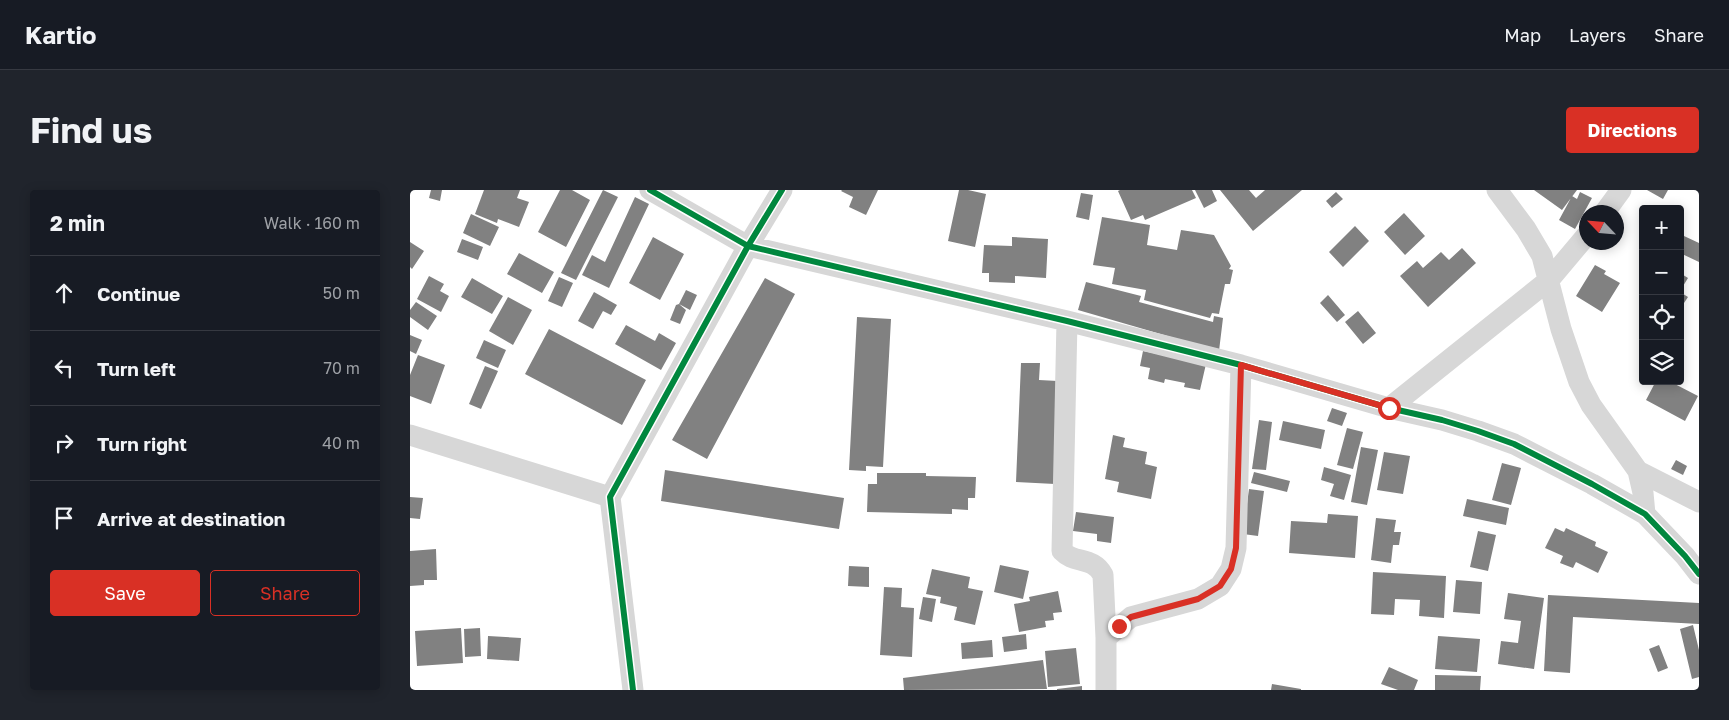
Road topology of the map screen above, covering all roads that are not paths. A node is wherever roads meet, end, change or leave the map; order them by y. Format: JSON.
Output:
{"nodes":[{"id":1,"x":650,"y":190,"type":"edge"},
{"id":2,"x":782,"y":190,"type":"edge"},
{"id":3,"x":1497,"y":190,"type":"edge"},
{"id":4,"x":1621,"y":190,"type":"edge"},
{"id":5,"x":1610,"y":205,"type":"edge"},
{"id":6,"x":1579,"y":244,"type":"edge"},
{"id":7,"x":748,"y":246,"type":"junction"},
{"id":8,"x":1549,"y":280,"type":"junction"},
{"id":9,"x":1067,"y":321,"type":"junction"},
{"id":10,"x":1241,"y":365,"type":"junction"},
{"id":11,"x":1389,"y":408,"type":"junction"},
{"id":12,"x":410,"y":435,"type":"edge"},
{"id":13,"x":1638,"y":471,"type":"junction"},
{"id":14,"x":610,"y":497,"type":"junction"},
{"id":15,"x":1699,"y":502,"type":"edge"},
{"id":16,"x":1645,"y":514,"type":"junction"},
{"id":17,"x":1699,"y":574,"type":"edge"},
{"id":18,"x":1106,"y":638,"type":"junction"},
{"id":19,"x":633,"y":690,"type":"edge"},
{"id":20,"x":1106,"y":690,"type":"edge"}],
"edges":[{"from":1,"to":7,"type":"street"},
{"from":2,"to":7,"type":"street"},
{"from":3,"to":8,"type":"street"},
{"from":4,"to":5,"type":"street"},
{"from":6,"to":8,"type":"street"},
{"from":7,"to":9,"type":"street"},
{"from":7,"to":14,"type":"street"},
{"from":8,"to":11,"type":"street"},
{"from":8,"to":13,"type":"street"},
{"from":9,"to":10,"type":"street"},
{"from":9,"to":18,"type":"street"},
{"from":10,"to":11,"type":"street"},
{"from":10,"to":18,"type":"street"},
{"from":11,"to":16,"type":"street"},
{"from":12,"to":14,"type":"street"},
{"from":13,"to":15,"type":"street"},
{"from":13,"to":16,"type":"street"},
{"from":14,"to":19,"type":"street"},
{"from":16,"to":17,"type":"street"},
{"from":18,"to":20,"type":"street"}]}
